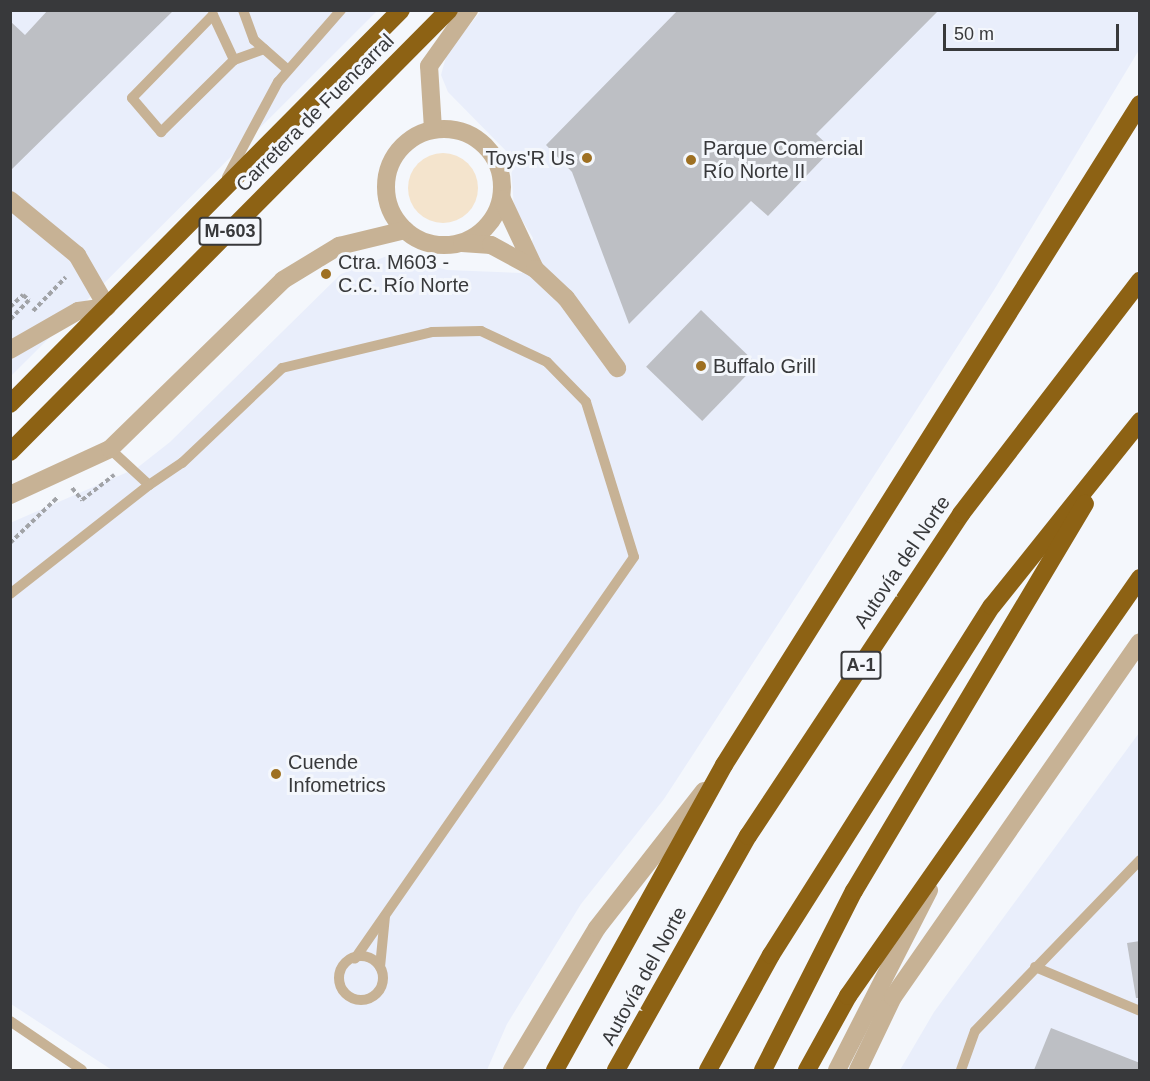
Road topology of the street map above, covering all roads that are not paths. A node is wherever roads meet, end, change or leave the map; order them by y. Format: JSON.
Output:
{"nodes":[{"id":1,"x":243,"y":10,"type":"edge"},
{"id":2,"x":341,"y":10,"type":"edge"},
{"id":3,"x":401,"y":10,"type":"edge"},
{"id":4,"x":449,"y":10,"type":"edge"},
{"id":5,"x":469,"y":10,"type":"edge"},
{"id":6,"x":264,"y":48,"type":"junction"},
{"id":7,"x":234,"y":60,"type":"junction"},
{"id":8,"x":288,"y":69,"type":"junction"},
{"id":9,"x":1140,"y":104,"type":"edge"},
{"id":10,"x":433,"y":129,"type":"junction"},
{"id":11,"x":502,"y":199,"type":"junction"},
{"id":12,"x":10,"y":200,"type":"edge"},
{"id":13,"x":214,"y":201,"type":"junction"},
{"id":14,"x":405,"y":230,"type":"junction"},
{"id":15,"x":462,"y":243,"type":"junction"},
{"id":16,"x":534,"y":268,"type":"junction"},
{"id":17,"x":1140,"y":281,"type":"edge"},
{"id":18,"x":107,"y":307,"type":"junction"},
{"id":19,"x":10,"y":350,"type":"edge"},
{"id":20,"x":616,"y":368,"type":"dead end"},
{"id":21,"x":10,"y":404,"type":"edge"},
{"id":22,"x":1140,"y":421,"type":"edge"},
{"id":23,"x":110,"y":449,"type":"junction"},
{"id":24,"x":10,"y":452,"type":"edge"},
{"id":25,"x":1107,"y":463,"type":"junction"},
{"id":26,"x":149,"y":485,"type":"junction"},
{"id":27,"x":10,"y":495,"type":"edge"},
{"id":28,"x":1140,"y":578,"type":"edge"},
{"id":29,"x":10,"y":594,"type":"edge"},
{"id":30,"x":1140,"y":642,"type":"edge"},
{"id":31,"x":724,"y":765,"type":"junction"},
{"id":32,"x":948,"y":852,"type":"junction"},
{"id":33,"x":1140,"y":860,"type":"edge"},
{"id":34,"x":386,"y":913,"type":"junction"},
{"id":35,"x":355,"y":957,"type":"junction"},
{"id":36,"x":380,"y":967,"type":"junction"},
{"id":37,"x":1035,"y":967,"type":"junction"},
{"id":38,"x":1140,"y":1011,"type":"edge"},
{"id":39,"x":10,"y":1021,"type":"edge"},
{"id":40,"x":82,"y":1071,"type":"edge"},
{"id":41,"x":512,"y":1071,"type":"edge"},
{"id":42,"x":555,"y":1071,"type":"edge"},
{"id":43,"x":616,"y":1071,"type":"edge"},
{"id":44,"x":708,"y":1071,"type":"edge"},
{"id":45,"x":763,"y":1071,"type":"edge"},
{"id":46,"x":807,"y":1071,"type":"edge"},
{"id":47,"x":837,"y":1071,"type":"edge"},
{"id":48,"x":858,"y":1071,"type":"edge"},
{"id":49,"x":961,"y":1071,"type":"edge"}],
"edges":[{"from":1,"to":6,"type":"lane"},
{"from":2,"to":8,"type":"lane"},
{"from":3,"to":13,"type":"highway","name":"Carretera de Fuencarral","number":"M-603"},
{"from":4,"to":24,"type":"highway","name":"Carretera de Fuencarral","number":"M-603"},
{"from":5,"to":10,"type":"street"},
{"from":6,"to":7,"type":"lane"},
{"from":6,"to":8,"type":"lane"},
{"from":7,"to":7,"type":"lane"},
{"from":8,"to":13,"type":"lane"},
{"from":9,"to":31,"type":"highway"},
{"from":10,"to":11,"type":"street"},
{"from":10,"to":14,"type":"street"},
{"from":11,"to":15,"type":"street"},
{"from":11,"to":16,"type":"street"},
{"from":12,"to":18,"type":"street"},
{"from":13,"to":18,"type":"highway","name":"Carretera de Fuencarral","number":"M-603"},
{"from":14,"to":15,"type":"street"},
{"from":14,"to":23,"type":"street"},
{"from":15,"to":16,"type":"street"},
{"from":16,"to":20,"type":"street"},
{"from":17,"to":43,"type":"highway","name":"Autovía del Norte","number":"A-1"},
{"from":18,"to":19,"type":"street"},
{"from":18,"to":21,"type":"highway","name":"Carretera de Fuencarral","number":"M-603"},
{"from":22,"to":25,"type":"highway"},
{"from":23,"to":26,"type":"lane"},
{"from":23,"to":27,"type":"street"},
{"from":25,"to":44,"type":"highway"},
{"from":25,"to":45,"type":"highway"},
{"from":26,"to":29,"type":"lane"},
{"from":26,"to":34,"type":"lane"},
{"from":28,"to":32,"type":"highway"},
{"from":30,"to":48,"type":"street"},
{"from":31,"to":41,"type":"street"},
{"from":31,"to":42,"type":"highway"},
{"from":32,"to":46,"type":"highway"},
{"from":32,"to":47,"type":"street"},
{"from":33,"to":37,"type":"lane"},
{"from":34,"to":35,"type":"lane"},
{"from":34,"to":36,"type":"lane"},
{"from":35,"to":36,"type":"lane"},
{"from":35,"to":36,"type":"lane"},
{"from":37,"to":38,"type":"lane"},
{"from":37,"to":49,"type":"lane"},
{"from":39,"to":40,"type":"lane"}]}
